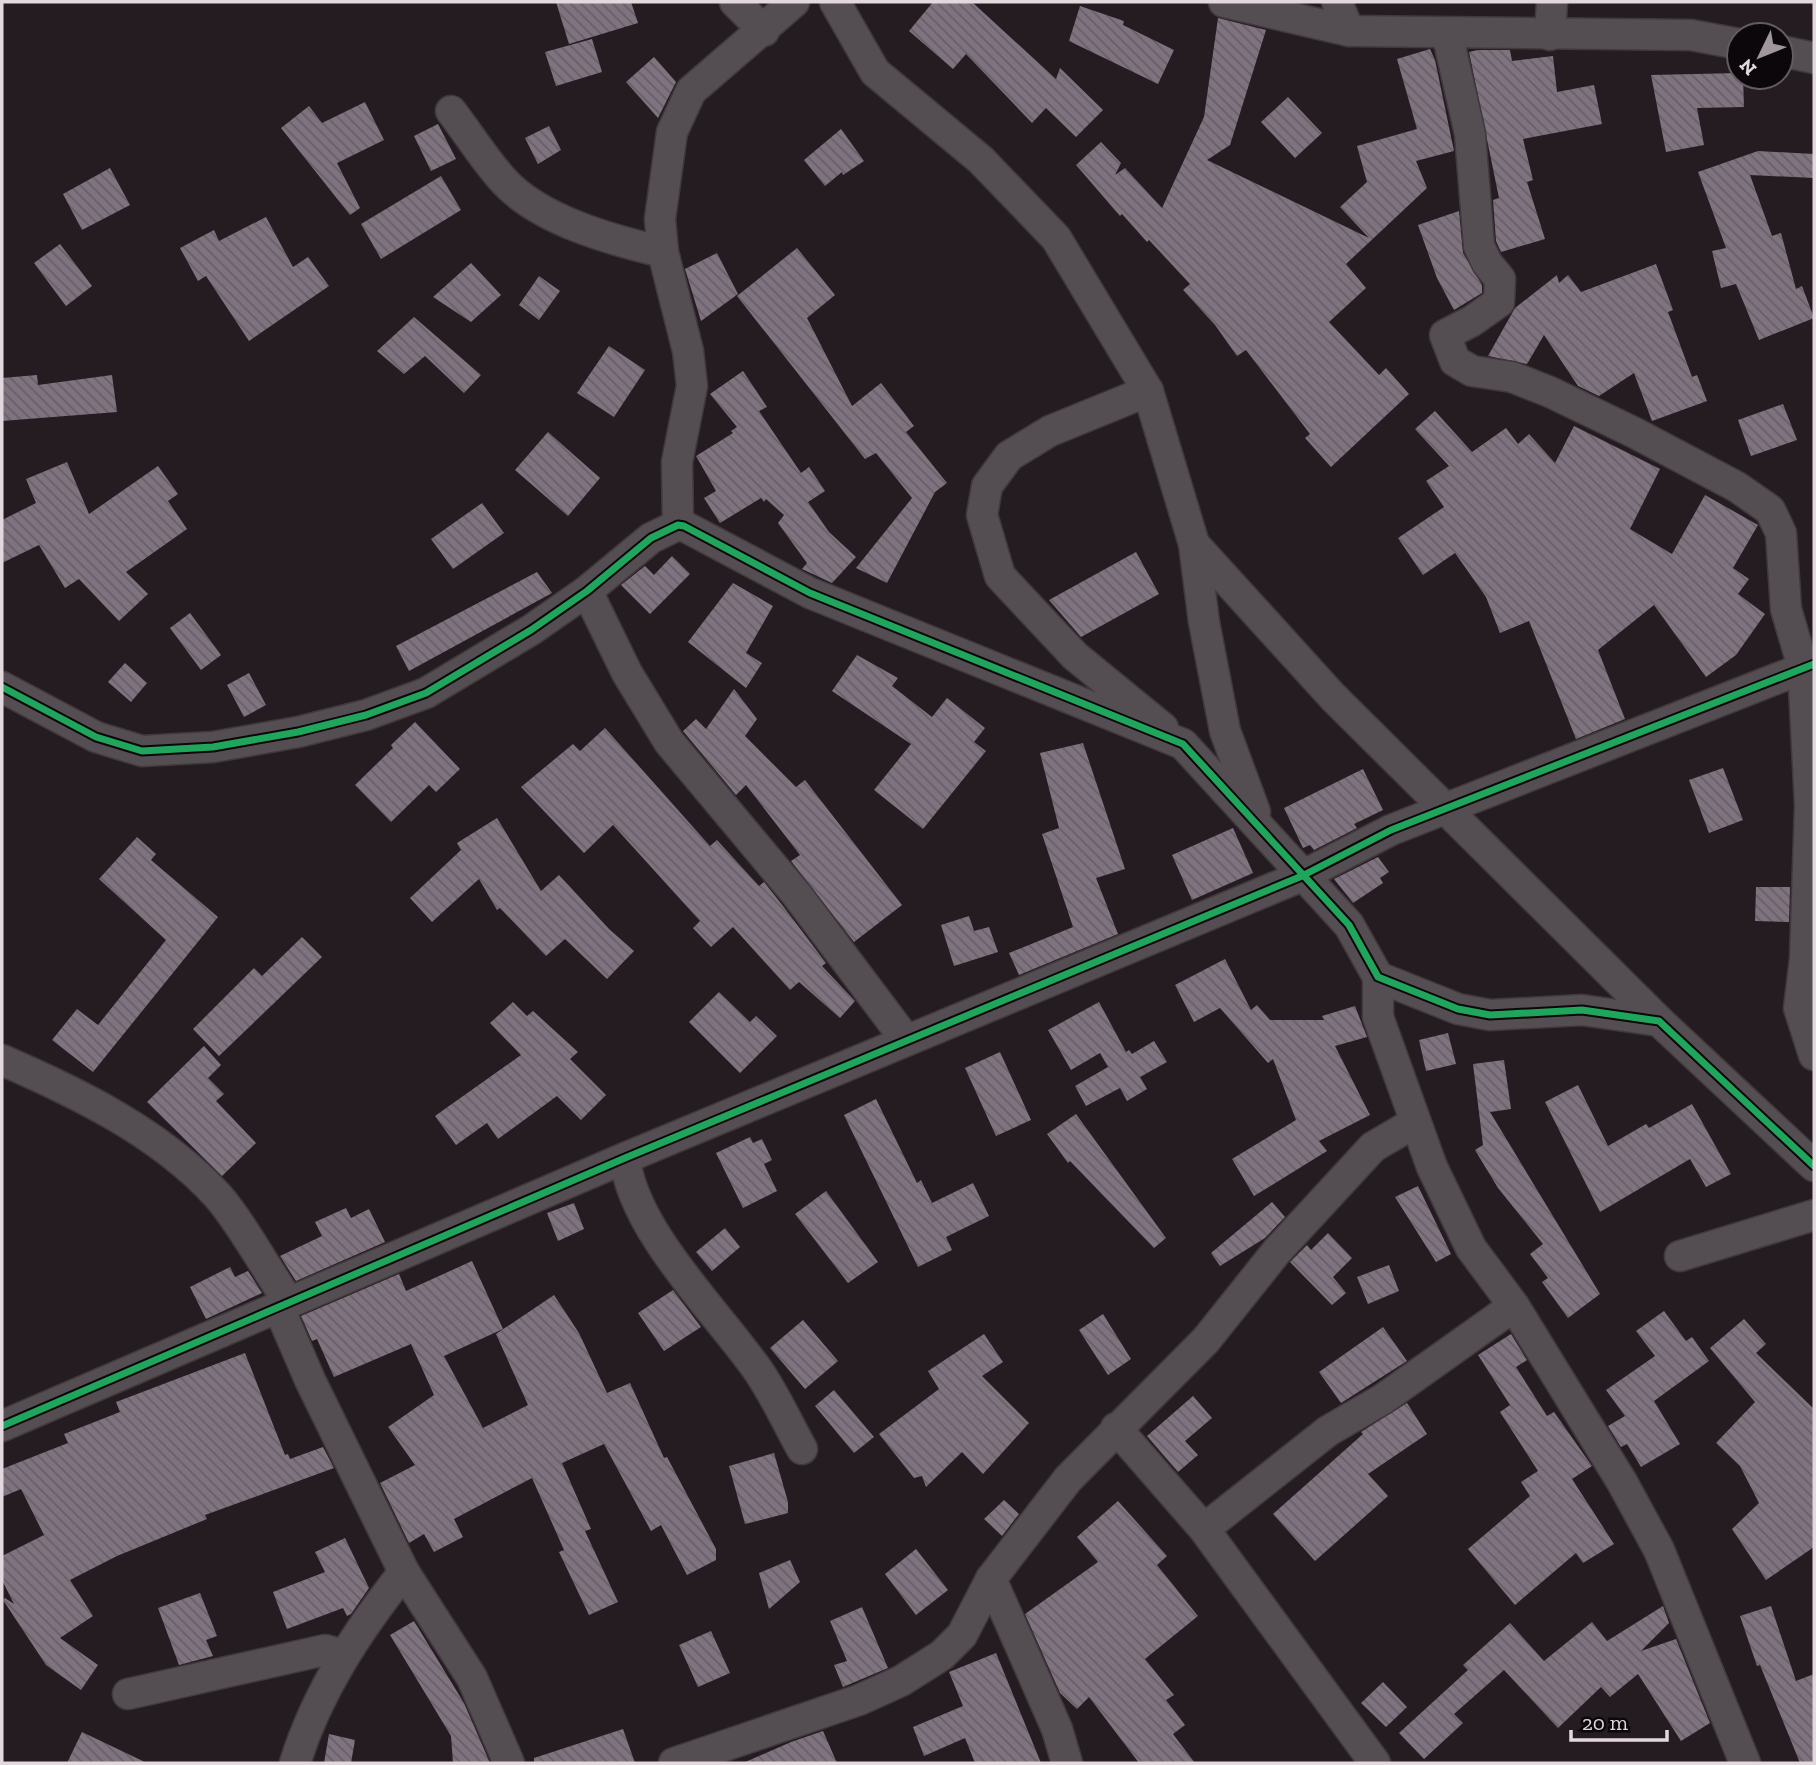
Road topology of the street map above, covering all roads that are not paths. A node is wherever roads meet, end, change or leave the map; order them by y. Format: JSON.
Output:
{"nodes":[{"id":1,"x":735,"y":2,"type":"edge"},
{"id":2,"x":794,"y":2,"type":"edge"},
{"id":3,"x":835,"y":2,"type":"edge"},
{"id":4,"x":1224,"y":2,"type":"edge"},
{"id":5,"x":1337,"y":2,"type":"edge"},
{"id":6,"x":1552,"y":2,"type":"edge"},
{"id":7,"x":764,"y":31,"type":"junction"},
{"id":8,"x":1349,"y":32,"type":"junction"},
{"id":9,"x":1447,"y":33,"type":"junction"},
{"id":10,"x":1550,"y":35,"type":"junction"},
{"id":11,"x":1725,"y":41,"type":"edge"},
{"id":12,"x":1795,"y":54,"type":"edge"},
{"id":13,"x":1814,"y":58,"type":"edge"},
{"id":14,"x":451,"y":111,"type":"dead end"},
{"id":15,"x":663,"y":252,"type":"junction"},
{"id":16,"x":1148,"y":391,"type":"junction"},
{"id":17,"x":678,"y":525,"type":"junction"},
{"id":18,"x":1194,"y":544,"type":"junction"},
{"id":19,"x":587,"y":591,"type":"junction"},
{"id":20,"x":1809,"y":665,"type":"edge"},
{"id":21,"x":2,"y":687,"type":"edge"},
{"id":22,"x":1183,"y":744,"type":"junction"},
{"id":23,"x":1446,"y":809,"type":"junction"},
{"id":24,"x":1260,"y":826,"type":"junction"},
{"id":25,"x":1302,"y":876,"type":"junction"},
{"id":26,"x":1378,"y":977,"type":"junction"},
{"id":27,"x":1659,"y":1021,"type":"junction"},
{"id":28,"x":906,"y":1040,"type":"junction"},
{"id":29,"x":1814,"y":1055,"type":"edge"},
{"id":30,"x":2,"y":1060,"type":"edge"},
{"id":31,"x":1414,"y":1123,"type":"junction"},
{"id":32,"x":625,"y":1157,"type":"junction"},
{"id":33,"x":1814,"y":1166,"type":"edge"},
{"id":34,"x":1814,"y":1216,"type":"edge"},
{"id":35,"x":1680,"y":1256,"type":"dead end"},
{"id":36,"x":283,"y":1304,"type":"junction"},
{"id":37,"x":1514,"y":1306,"type":"junction"},
{"id":38,"x":2,"y":1426,"type":"edge"},
{"id":39,"x":1116,"y":1428,"type":"junction"},
{"id":40,"x":802,"y":1448,"type":"dead end"},
{"id":41,"x":1204,"y":1529,"type":"junction"},
{"id":42,"x":404,"y":1572,"type":"junction"},
{"id":43,"x":991,"y":1579,"type":"junction"},
{"id":44,"x":344,"y":1655,"type":"junction"},
{"id":45,"x":128,"y":1694,"type":"dead end"},
{"id":46,"x":295,"y":1763,"type":"edge"},
{"id":47,"x":509,"y":1763,"type":"edge"},
{"id":48,"x":674,"y":1763,"type":"edge"},
{"id":49,"x":1067,"y":1763,"type":"edge"},
{"id":50,"x":1375,"y":1763,"type":"edge"},
{"id":51,"x":1745,"y":1763,"type":"edge"}],
"edges":[{"from":1,"to":7,"type":"street"},
{"from":2,"to":7,"type":"street"},
{"from":3,"to":16,"type":"street"},
{"from":4,"to":8,"type":"street"},
{"from":5,"to":8,"type":"street"},
{"from":6,"to":10,"type":"street"},
{"from":7,"to":15,"type":"street"},
{"from":8,"to":9,"type":"street"},
{"from":9,"to":10,"type":"street"},
{"from":9,"to":20,"type":"street"},
{"from":10,"to":11,"type":"street"},
{"from":12,"to":13,"type":"street"},
{"from":14,"to":15,"type":"street"},
{"from":15,"to":17,"type":"street"},
{"from":16,"to":18,"type":"street"},
{"from":16,"to":22,"type":"street"},
{"from":17,"to":19,"type":"street"},
{"from":17,"to":22,"type":"street"},
{"from":18,"to":23,"type":"street"},
{"from":18,"to":24,"type":"street"},
{"from":19,"to":21,"type":"street"},
{"from":19,"to":28,"type":"street"},
{"from":20,"to":23,"type":"street"},
{"from":20,"to":29,"type":"street"},
{"from":22,"to":24,"type":"street"},
{"from":23,"to":25,"type":"street"},
{"from":23,"to":27,"type":"street"},
{"from":24,"to":25,"type":"street"},
{"from":25,"to":26,"type":"street"},
{"from":25,"to":28,"type":"street"},
{"from":26,"to":27,"type":"street"},
{"from":26,"to":31,"type":"street"},
{"from":27,"to":33,"type":"street"},
{"from":28,"to":32,"type":"street"},
{"from":30,"to":36,"type":"street"},
{"from":31,"to":37,"type":"street"},
{"from":31,"to":39,"type":"street"},
{"from":32,"to":36,"type":"street"},
{"from":32,"to":40,"type":"street"},
{"from":34,"to":35,"type":"street"},
{"from":36,"to":38,"type":"street"},
{"from":36,"to":42,"type":"street"},
{"from":37,"to":41,"type":"street"},
{"from":37,"to":51,"type":"street"},
{"from":39,"to":41,"type":"street"},
{"from":39,"to":43,"type":"street"},
{"from":41,"to":50,"type":"street"},
{"from":42,"to":44,"type":"street"},
{"from":42,"to":47,"type":"street"},
{"from":43,"to":48,"type":"street"},
{"from":43,"to":49,"type":"street"},
{"from":44,"to":45,"type":"street"},
{"from":44,"to":46,"type":"street"}]}
